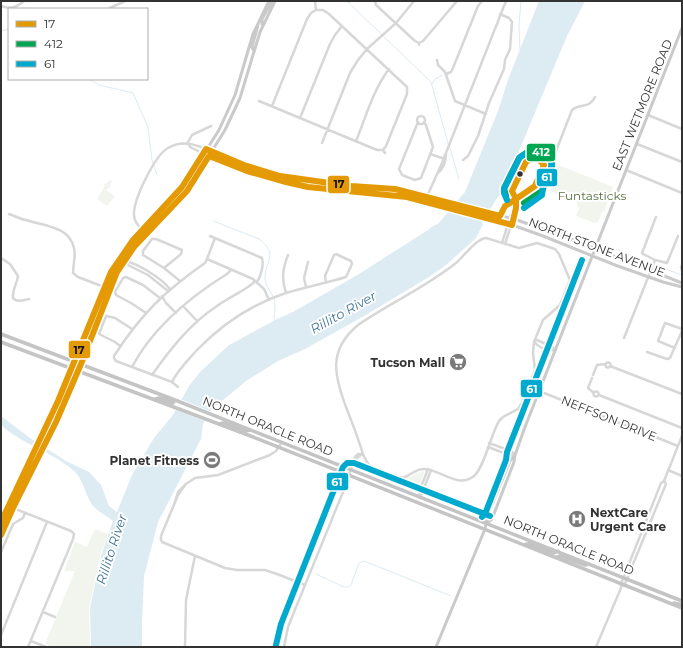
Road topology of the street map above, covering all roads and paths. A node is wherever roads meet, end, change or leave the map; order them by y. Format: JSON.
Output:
{"nodes":[{"id":1,"x":24,"y":1,"type":"edge"},
{"id":2,"x":125,"y":1,"type":"edge"},
{"id":3,"x":271,"y":1,"type":"edge"},
{"id":4,"x":275,"y":1,"type":"edge"},
{"id":5,"x":315,"y":1,"type":"edge"},
{"id":6,"x":375,"y":1,"type":"edge"},
{"id":7,"x":414,"y":1,"type":"edge"},
{"id":8,"x":457,"y":1,"type":"edge"},
{"id":9,"x":482,"y":1,"type":"edge"},
{"id":10,"x":506,"y":1,"type":"edge"},
{"id":11,"x":1,"y":6,"type":"edge"},
{"id":12,"x":110,"y":8,"type":"edge"},
{"id":13,"x":316,"y":10,"type":"junction"},
{"id":14,"x":500,"y":14,"type":"junction"},
{"id":15,"x":259,"y":20,"type":"junction"},
{"id":16,"x":396,"y":23,"type":"junction"},
{"id":17,"x":342,"y":26,"type":"junction"},
{"id":18,"x":261,"y":28,"type":"junction"},
{"id":19,"x":682,"y":28,"type":"edge"},
{"id":20,"x":367,"y":49,"type":"junction"},
{"id":21,"x":254,"y":51,"type":"junction"},
{"id":22,"x":437,"y":60,"type":"dead end"},
{"id":23,"x":389,"y":69,"type":"junction"},
{"id":24,"x":446,"y":74,"type":"junction"},
{"id":25,"x":595,"y":97,"type":"dead end"},
{"id":26,"x":259,"y":101,"type":"dead end"},
{"id":27,"x":272,"y":106,"type":"junction"},
{"id":28,"x":464,"y":106,"type":"junction"},
{"id":29,"x":486,"y":114,"type":"junction"},
{"id":30,"x":648,"y":115,"type":"junction"},
{"id":31,"x":300,"y":118,"type":"junction"},
{"id":32,"x":418,"y":122,"type":"junction"},
{"id":33,"x":424,"y":122,"type":"junction"},
{"id":34,"x":211,"y":126,"type":"dead end"},
{"id":35,"x":328,"y":129,"type":"junction"},
{"id":36,"x":682,"y":129,"type":"edge"},
{"id":37,"x":356,"y":141,"type":"junction"},
{"id":38,"x":322,"y":143,"type":"dead end"},
{"id":39,"x":188,"y":144,"type":"junction"},
{"id":40,"x":637,"y":144,"type":"junction"},
{"id":41,"x":206,"y":149,"type":"junction"},
{"id":42,"x":212,"y":152,"type":"junction"},
{"id":43,"x":204,"y":154,"type":"junction"},
{"id":44,"x":430,"y":154,"type":"junction"},
{"id":45,"x":209,"y":156,"type":"junction"},
{"id":46,"x":445,"y":159,"type":"junction"},
{"id":47,"x":463,"y":160,"type":"dead end"},
{"id":48,"x":682,"y":162,"type":"edge"},
{"id":49,"x":626,"y":170,"type":"junction"},
{"id":50,"x":542,"y":184,"type":"junction"},
{"id":51,"x":682,"y":193,"type":"edge"},
{"id":52,"x":427,"y":196,"type":"junction"},
{"id":53,"x":424,"y":201,"type":"junction"},
{"id":54,"x":8,"y":214,"type":"dead end"},
{"id":55,"x":656,"y":217,"type":"dead end"},
{"id":56,"x":509,"y":218,"type":"junction"},
{"id":57,"x":514,"y":219,"type":"junction"},
{"id":58,"x":507,"y":223,"type":"junction"},
{"id":59,"x":512,"y":225,"type":"junction"},
{"id":60,"x":143,"y":230,"type":"junction"},
{"id":61,"x":210,"y":236,"type":"dead end"},
{"id":62,"x":678,"y":236,"type":"dead end"},
{"id":63,"x":216,"y":238,"type":"junction"},
{"id":64,"x":502,"y":243,"type":"junction"},
{"id":65,"x":506,"y":244,"type":"junction"},
{"id":66,"x":595,"y":249,"type":"junction"},
{"id":67,"x":288,"y":255,"type":"dead end"},
{"id":68,"x":592,"y":256,"type":"junction"},
{"id":69,"x":1,"y":258,"type":"edge"},
{"id":70,"x":119,"y":259,"type":"junction"},
{"id":71,"x":207,"y":259,"type":"junction"},
{"id":72,"x":655,"y":260,"type":"junction"},
{"id":73,"x":124,"y":261,"type":"junction"},
{"id":74,"x":308,"y":262,"type":"dead end"},
{"id":75,"x":682,"y":264,"type":"edge"},
{"id":76,"x":164,"y":268,"type":"junction"},
{"id":77,"x":231,"y":270,"type":"junction"},
{"id":78,"x":651,"y":271,"type":"junction"},
{"id":79,"x":682,"y":271,"type":"edge"},
{"id":80,"x":649,"y":276,"type":"junction"},
{"id":81,"x":180,"y":281,"type":"junction"},
{"id":82,"x":256,"y":282,"type":"junction"},
{"id":83,"x":326,"y":282,"type":"junction"},
{"id":84,"x":682,"y":283,"type":"edge"},
{"id":85,"x":682,"y":286,"type":"edge"},
{"id":86,"x":104,"y":287,"type":"junction"},
{"id":87,"x":306,"y":288,"type":"junction"},
{"id":88,"x":169,"y":290,"type":"junction"},
{"id":89,"x":286,"y":293,"type":"junction"},
{"id":90,"x":161,"y":297,"type":"junction"},
{"id":91,"x":29,"y":299,"type":"dead end"},
{"id":92,"x":270,"y":300,"type":"junction"},
{"id":93,"x":183,"y":306,"type":"junction"},
{"id":94,"x":146,"y":313,"type":"junction"},
{"id":95,"x":176,"y":313,"type":"junction"},
{"id":96,"x":196,"y":321,"type":"junction"},
{"id":97,"x":132,"y":329,"type":"junction"},
{"id":98,"x":682,"y":330,"type":"edge"},
{"id":99,"x":1,"y":334,"type":"edge"},
{"id":100,"x":624,"y":338,"type":"dead end"},
{"id":101,"x":1,"y":342,"type":"edge"},
{"id":102,"x":534,"y":342,"type":"junction"},
{"id":103,"x":120,"y":346,"type":"junction"},
{"id":104,"x":675,"y":348,"type":"junction"},
{"id":105,"x":556,"y":350,"type":"junction"},
{"id":106,"x":647,"y":352,"type":"dead end"},
{"id":107,"x":74,"y":361,"type":"junction"},
{"id":108,"x":81,"y":364,"type":"junction"},
{"id":109,"x":132,"y":367,"type":"junction"},
{"id":110,"x":71,"y":368,"type":"junction"},
{"id":111,"x":78,"y":371,"type":"junction"},
{"id":112,"x":152,"y":375,"type":"junction"},
{"id":113,"x":172,"y":382,"type":"junction"},
{"id":114,"x":178,"y":387,"type":"dead end"},
{"id":115,"x":539,"y":391,"type":"junction"},
{"id":116,"x":682,"y":394,"type":"edge"},
{"id":117,"x":154,"y":399,"type":"junction"},
{"id":118,"x":176,"y":401,"type":"junction"},
{"id":119,"x":220,"y":424,"type":"junction"},
{"id":120,"x":682,"y":428,"type":"edge"},
{"id":121,"x":251,"y":430,"type":"junction"},
{"id":122,"x":682,"y":436,"type":"edge"},
{"id":123,"x":282,"y":442,"type":"junction"},
{"id":124,"x":489,"y":443,"type":"junction"},
{"id":125,"x":678,"y":446,"type":"junction"},
{"id":126,"x":488,"y":447,"type":"junction"},
{"id":127,"x":279,"y":448,"type":"junction"},
{"id":128,"x":363,"y":454,"type":"junction"},
{"id":129,"x":515,"y":455,"type":"junction"},
{"id":130,"x":351,"y":470,"type":"junction"},
{"id":131,"x":430,"y":470,"type":"junction"},
{"id":132,"x":668,"y":470,"type":"junction"},
{"id":133,"x":349,"y":475,"type":"junction"},
{"id":134,"x":682,"y":476,"type":"edge"},
{"id":135,"x":664,"y":481,"type":"junction"},
{"id":136,"x":656,"y":496,"type":"junction"},
{"id":137,"x":420,"y":497,"type":"junction"},
{"id":138,"x":659,"y":501,"type":"junction"},
{"id":139,"x":8,"y":506,"type":"junction"},
{"id":140,"x":13,"y":508,"type":"junction"},
{"id":141,"x":25,"y":513,"type":"junction"},
{"id":142,"x":1,"y":522,"type":"edge"},
{"id":143,"x":47,"y":522,"type":"junction"},
{"id":144,"x":487,"y":523,"type":"junction"},
{"id":145,"x":645,"y":525,"type":"junction"},
{"id":146,"x":485,"y":529,"type":"junction"},
{"id":147,"x":648,"y":530,"type":"junction"},
{"id":148,"x":1,"y":535,"type":"edge"},
{"id":149,"x":523,"y":544,"type":"junction"},
{"id":150,"x":558,"y":551,"type":"junction"},
{"id":151,"x":1,"y":552,"type":"edge"},
{"id":152,"x":195,"y":556,"type":"junction"},
{"id":153,"x":556,"y":557,"type":"junction"},
{"id":154,"x":590,"y":564,"type":"junction"},
{"id":155,"x":623,"y":577,"type":"junction"},
{"id":156,"x":628,"y":579,"type":"junction"},
{"id":157,"x":305,"y":585,"type":"junction"},
{"id":158,"x":622,"y":586,"type":"junction"},
{"id":159,"x":682,"y":601,"type":"edge"},
{"id":160,"x":667,"y":602,"type":"junction"},
{"id":161,"x":682,"y":605,"type":"edge"},
{"id":162,"x":682,"y":608,"type":"edge"},
{"id":163,"x":43,"y":612,"type":"junction"},
{"id":164,"x":54,"y":617,"type":"dead end"},
{"id":165,"x":1,"y":635,"type":"edge"},
{"id":166,"x":31,"y":641,"type":"junction"},
{"id":167,"x":28,"y":647,"type":"edge"},
{"id":168,"x":46,"y":647,"type":"edge"},
{"id":169,"x":185,"y":647,"type":"edge"},
{"id":170,"x":284,"y":647,"type":"edge"},
{"id":171,"x":436,"y":647,"type":"edge"},
{"id":172,"x":596,"y":647,"type":"edge"}],
"edges":[{"from":1,"to":11,"type":"street"},
{"from":2,"to":12,"type":"street"},
{"from":3,"to":15,"type":"main road"},
{"from":3,"to":18,"type":"main road"},
{"from":4,"to":18,"type":"main road"},
{"from":5,"to":13,"type":"street"},
{"from":6,"to":16,"type":"street"},
{"from":7,"to":16,"type":"street"},
{"from":8,"to":16,"type":"street"},
{"from":9,"to":24,"type":"street"},
{"from":10,"to":14,"type":"street"},
{"from":13,"to":17,"type":"street"},
{"from":13,"to":27,"type":"street"},
{"from":14,"to":28,"type":"street"},
{"from":14,"to":29,"type":"street"},
{"from":15,"to":21,"type":"main road"},
{"from":15,"to":41,"type":"main road"},
{"from":16,"to":20,"type":"street"},
{"from":17,"to":20,"type":"street"},
{"from":17,"to":31,"type":"street"},
{"from":18,"to":21,"type":"main road"},
{"from":19,"to":30,"type":"main road","name":"EAST WETMORE ROAD"},
{"from":20,"to":23,"type":"street"},
{"from":20,"to":35,"type":"street"},
{"from":21,"to":42,"type":"main road"},
{"from":22,"to":24,"type":"street"},
{"from":23,"to":37,"type":"street"},
{"from":23,"to":37,"type":"street"},
{"from":24,"to":28,"type":"street"},
{"from":25,"to":50,"type":"street"},
{"from":26,"to":27,"type":"street"},
{"from":27,"to":31,"type":"street"},
{"from":28,"to":29,"type":"street"},
{"from":28,"to":46,"type":"street"},
{"from":29,"to":47,"type":"street"},
{"from":30,"to":36,"type":"street"},
{"from":30,"to":40,"type":"main road","name":"EAST WETMORE ROAD"},
{"from":31,"to":35,"type":"street"},
{"from":32,"to":33,"type":"street"},
{"from":32,"to":33,"type":"street"},
{"from":32,"to":44,"type":"street"},
{"from":33,"to":44,"type":"street"},
{"from":34,"to":39,"type":"street"},
{"from":35,"to":37,"type":"street"},
{"from":35,"to":38,"type":"street"},
{"from":39,"to":41,"type":"street"},
{"from":39,"to":43,"type":"street"},
{"from":39,"to":60,"type":"street"},
{"from":40,"to":48,"type":"street"},
{"from":40,"to":49,"type":"main road","name":"EAST WETMORE ROAD"},
{"from":41,"to":42,"type":"main road","name":"NORTH STONE AVENUE"},
{"from":41,"to":43,"type":"main road"},
{"from":42,"to":45,"type":"main road"},
{"from":42,"to":52,"type":"main road","name":"NORTH STONE AVENUE"},
{"from":43,"to":45,"type":"main road","name":"NORTH STONE AVENUE"},
{"from":43,"to":60,"type":"main road"},
{"from":44,"to":46,"type":"street"},
{"from":45,"to":53,"type":"main road","name":"NORTH STONE AVENUE"},
{"from":45,"to":73,"type":"main road"},
{"from":46,"to":52,"type":"street"},
{"from":49,"to":51,"type":"street"},
{"from":49,"to":66,"type":"main road","name":"EAST WETMORE ROAD"},
{"from":50,"to":56,"type":"street"},
{"from":50,"to":57,"type":"street"},
{"from":52,"to":53,"type":"street"},
{"from":52,"to":56,"type":"main road","name":"NORTH STONE AVENUE"},
{"from":53,"to":58,"type":"main road","name":"NORTH STONE AVENUE"},
{"from":54,"to":86,"type":"street"},
{"from":55,"to":72,"type":"street"},
{"from":56,"to":57,"type":"main road","name":"NORTH STONE AVENUE"},
{"from":56,"to":58,"type":"street"},
{"from":57,"to":59,"type":"street"},
{"from":57,"to":66,"type":"main road","name":"NORTH STONE AVENUE"},
{"from":58,"to":59,"type":"main road","name":"NORTH STONE AVENUE"},
{"from":58,"to":64,"type":"street"},
{"from":59,"to":65,"type":"street"},
{"from":59,"to":68,"type":"main road","name":"NORTH STONE AVENUE"},
{"from":60,"to":70,"type":"main road"},
{"from":61,"to":63,"type":"street"},
{"from":62,"to":72,"type":"street"},
{"from":63,"to":71,"type":"street"},
{"from":63,"to":82,"type":"street"},
{"from":64,"to":65,"type":"street"},
{"from":64,"to":128,"type":"street"},
{"from":65,"to":102,"type":"street"},
{"from":66,"to":68,"type":"main road","name":"EAST WETMORE ROAD"},
{"from":66,"to":78,"type":"main road","name":"NORTH STONE AVENUE"},
{"from":67,"to":89,"type":"street"},
{"from":68,"to":80,"type":"main road","name":"NORTH STONE AVENUE"},
{"from":68,"to":105,"type":"main road","name":"EAST WETMORE ROAD"},
{"from":69,"to":91,"type":"street"},
{"from":70,"to":73,"type":"street"},
{"from":70,"to":86,"type":"main road"},
{"from":71,"to":77,"type":"street"},
{"from":71,"to":81,"type":"street"},
{"from":72,"to":78,"type":"street"},
{"from":73,"to":88,"type":"street"},
{"from":73,"to":108,"type":"main road"},
{"from":74,"to":87,"type":"street"},
{"from":75,"to":79,"type":"street"},
{"from":76,"to":76,"type":"street"},
{"from":76,"to":81,"type":"street"},
{"from":77,"to":82,"type":"street"},
{"from":77,"to":93,"type":"street"},
{"from":78,"to":80,"type":"street"},
{"from":78,"to":84,"type":"main road","name":"NORTH STONE AVENUE"},
{"from":80,"to":85,"type":"main road","name":"NORTH STONE AVENUE"},
{"from":80,"to":100,"type":"street"},
{"from":81,"to":88,"type":"street"},
{"from":82,"to":92,"type":"street"},
{"from":82,"to":96,"type":"street"},
{"from":83,"to":83,"type":"street"},
{"from":83,"to":87,"type":"street"},
{"from":86,"to":107,"type":"main road"},
{"from":87,"to":89,"type":"street"},
{"from":88,"to":90,"type":"street"},
{"from":89,"to":92,"type":"street"},
{"from":90,"to":94,"type":"street"},
{"from":90,"to":94,"type":"street"},
{"from":90,"to":95,"type":"street"},
{"from":92,"to":113,"type":"street"},
{"from":93,"to":95,"type":"street"},
{"from":93,"to":96,"type":"street"},
{"from":94,"to":97,"type":"street"},
{"from":95,"to":109,"type":"street"},
{"from":96,"to":112,"type":"street"},
{"from":97,"to":103,"type":"street"},
{"from":97,"to":103,"type":"street"},
{"from":98,"to":104,"type":"street"},
{"from":98,"to":104,"type":"street"},
{"from":99,"to":107,"type":"highway","name":"NORTH ORACLE ROAD"},
{"from":101,"to":110,"type":"highway","name":"NORTH ORACLE ROAD"},
{"from":102,"to":105,"type":"street"},
{"from":102,"to":124,"type":"street"},
{"from":103,"to":109,"type":"street"},
{"from":104,"to":106,"type":"street"},
{"from":105,"to":115,"type":"main road","name":"EAST WETMORE ROAD"},
{"from":107,"to":108,"type":"highway","name":"NORTH ORACLE ROAD"},
{"from":107,"to":110,"type":"main road"},
{"from":108,"to":111,"type":"main road"},
{"from":108,"to":118,"type":"highway","name":"NORTH ORACLE ROAD"},
{"from":109,"to":112,"type":"street"},
{"from":110,"to":111,"type":"highway","name":"NORTH ORACLE ROAD"},
{"from":110,"to":139,"type":"main road"},
{"from":111,"to":117,"type":"highway","name":"NORTH ORACLE ROAD"},
{"from":111,"to":140,"type":"main road"},
{"from":112,"to":113,"type":"street"},
{"from":113,"to":114,"type":"street"},
{"from":115,"to":125,"type":"street","name":"NEFFSON DRIVE"},
{"from":115,"to":129,"type":"main road","name":"EAST WETMORE ROAD"},
{"from":116,"to":120,"type":"street"},
{"from":117,"to":118,"type":"highway"},
{"from":117,"to":119,"type":"highway","name":"NORTH ORACLE ROAD"},
{"from":118,"to":121,"type":"highway","name":"NORTH ORACLE ROAD"},
{"from":119,"to":121,"type":"highway"},
{"from":119,"to":127,"type":"highway","name":"NORTH ORACLE ROAD"},
{"from":121,"to":123,"type":"highway","name":"NORTH ORACLE ROAD"},
{"from":122,"to":125,"type":"street"},
{"from":123,"to":127,"type":"street"},
{"from":123,"to":130,"type":"highway","name":"NORTH ORACLE ROAD"},
{"from":124,"to":126,"type":"street"},
{"from":124,"to":129,"type":"street"},
{"from":125,"to":132,"type":"street"},
{"from":126,"to":129,"type":"street"},
{"from":126,"to":131,"type":"street"},
{"from":127,"to":133,"type":"highway","name":"NORTH ORACLE ROAD"},
{"from":127,"to":152,"type":"street"},
{"from":128,"to":130,"type":"street"},
{"from":128,"to":131,"type":"street"},
{"from":129,"to":144,"type":"main road","name":"EAST WETMORE ROAD"},
{"from":130,"to":133,"type":"street"},
{"from":130,"to":137,"type":"highway","name":"NORTH ORACLE ROAD"},
{"from":131,"to":137,"type":"street"},
{"from":132,"to":134,"type":"street"},
{"from":132,"to":135,"type":"street"},
{"from":133,"to":146,"type":"highway","name":"NORTH ORACLE ROAD"},
{"from":133,"to":157,"type":"street"},
{"from":135,"to":136,"type":"street"},
{"from":135,"to":138,"type":"street"},
{"from":136,"to":138,"type":"street"},
{"from":136,"to":145,"type":"street"},
{"from":137,"to":144,"type":"highway","name":"NORTH ORACLE ROAD"},
{"from":138,"to":147,"type":"street"},
{"from":139,"to":140,"type":"street"},
{"from":139,"to":142,"type":"main road"},
{"from":140,"to":141,"type":"street"},
{"from":140,"to":148,"type":"main road"},
{"from":141,"to":143,"type":"street"},
{"from":141,"to":151,"type":"street"},
{"from":143,"to":163,"type":"street"},
{"from":143,"to":165,"type":"street"},
{"from":144,"to":146,"type":"main road","name":"EAST WETMORE ROAD"},
{"from":144,"to":150,"type":"highway","name":"NORTH ORACLE ROAD"},
{"from":145,"to":147,"type":"street"},
{"from":145,"to":155,"type":"street"},
{"from":146,"to":149,"type":"highway","name":"NORTH ORACLE ROAD"},
{"from":146,"to":171,"type":"main road","name":"EAST WETMORE ROAD"},
{"from":147,"to":156,"type":"street"},
{"from":149,"to":150,"type":"highway"},
{"from":149,"to":153,"type":"highway","name":"NORTH ORACLE ROAD"},
{"from":150,"to":154,"type":"highway","name":"NORTH ORACLE ROAD"},
{"from":152,"to":157,"type":"street"},
{"from":152,"to":169,"type":"street"},
{"from":153,"to":154,"type":"highway"},
{"from":153,"to":158,"type":"highway","name":"NORTH ORACLE ROAD"},
{"from":154,"to":155,"type":"highway","name":"NORTH ORACLE ROAD"},
{"from":155,"to":156,"type":"highway","name":"NORTH ORACLE ROAD"},
{"from":155,"to":158,"type":"street"},
{"from":156,"to":158,"type":"street"},
{"from":156,"to":159,"type":"highway","name":"NORTH ORACLE ROAD"},
{"from":157,"to":170,"type":"street"},
{"from":158,"to":160,"type":"highway","name":"NORTH ORACLE ROAD"},
{"from":158,"to":172,"type":"street"},
{"from":160,"to":161,"type":"highway"},
{"from":160,"to":162,"type":"highway","name":"NORTH ORACLE ROAD"},
{"from":163,"to":164,"type":"street"},
{"from":163,"to":166,"type":"street"},
{"from":166,"to":167,"type":"street"},
{"from":166,"to":168,"type":"street"}]}
